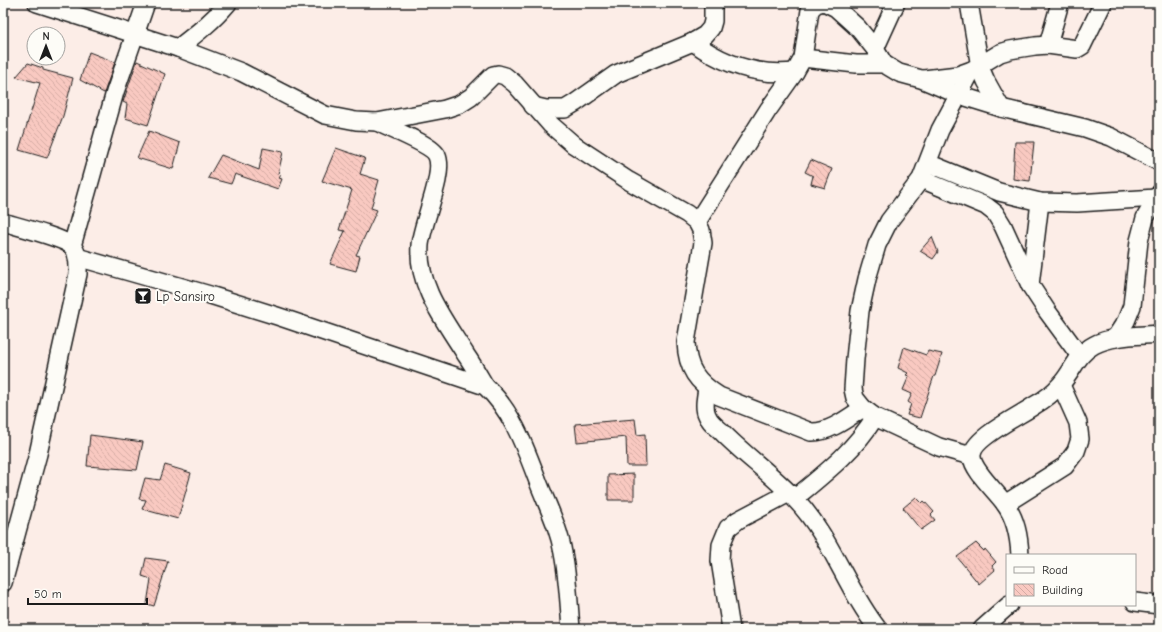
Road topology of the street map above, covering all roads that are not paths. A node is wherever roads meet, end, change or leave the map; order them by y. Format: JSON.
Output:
{"nodes":[{"id":1,"x":37,"y":3,"type":"edge"},
{"id":2,"x":146,"y":3,"type":"edge"},
{"id":3,"x":228,"y":3,"type":"edge"},
{"id":4,"x":714,"y":3,"type":"edge"},
{"id":5,"x":820,"y":3,"type":"edge"},
{"id":6,"x":826,"y":3,"type":"edge"},
{"id":7,"x":896,"y":3,"type":"edge"},
{"id":8,"x":969,"y":3,"type":"edge"},
{"id":9,"x":1060,"y":3,"type":"edge"},
{"id":10,"x":1103,"y":3,"type":"edge"},
{"id":11,"x":135,"y":35,"type":"junction"},
{"id":12,"x":693,"y":42,"type":"junction"},
{"id":13,"x":1048,"y":45,"type":"junction"},
{"id":14,"x":178,"y":48,"type":"junction"},
{"id":15,"x":875,"y":49,"type":"junction"},
{"id":16,"x":884,"y":64,"type":"junction"},
{"id":17,"x":799,"y":65,"type":"junction"},
{"id":18,"x":976,"y":68,"type":"junction"},
{"id":19,"x":921,"y":80,"type":"junction"},
{"id":20,"x":959,"y":95,"type":"junction"},
{"id":21,"x":533,"y":106,"type":"junction"},
{"id":22,"x":1001,"y":108,"type":"junction"},
{"id":23,"x":377,"y":122,"type":"junction"},
{"id":24,"x":1159,"y":162,"type":"edge"},
{"id":25,"x":928,"y":163,"type":"junction"},
{"id":26,"x":921,"y":179,"type":"junction"},
{"id":27,"x":1157,"y":196,"type":"edge"},
{"id":28,"x":1040,"y":202,"type":"junction"},
{"id":29,"x":3,"y":222,"type":"edge"},
{"id":30,"x":697,"y":222,"type":"junction"},
{"id":31,"x":75,"y":251,"type":"junction"},
{"id":32,"x":1030,"y":286,"type":"junction"},
{"id":33,"x":1159,"y":334,"type":"edge"},
{"id":34,"x":1115,"y":338,"type":"junction"},
{"id":35,"x":1080,"y":356,"type":"junction"},
{"id":36,"x":1061,"y":385,"type":"junction"},
{"id":37,"x":485,"y":386,"type":"junction"},
{"id":38,"x":707,"y":388,"type":"junction"},
{"id":39,"x":869,"y":412,"type":"junction"},
{"id":40,"x":971,"y":456,"type":"junction"},
{"id":41,"x":792,"y":496,"type":"junction"},
{"id":42,"x":1005,"y":504,"type":"junction"},
{"id":43,"x":1020,"y":554,"type":"edge"},
{"id":44,"x":3,"y":583,"type":"edge"},
{"id":45,"x":1136,"y":602,"type":"edge"},
{"id":46,"x":1008,"y":606,"type":"edge"},
{"id":47,"x":1158,"y":609,"type":"edge"},
{"id":48,"x":571,"y":629,"type":"edge"},
{"id":49,"x":731,"y":629,"type":"edge"},
{"id":50,"x":878,"y":629,"type":"edge"},
{"id":51,"x":982,"y":629,"type":"edge"}],
"edges":[{"from":1,"to":11,"type":"street"},
{"from":2,"to":11,"type":"street"},
{"from":3,"to":14,"type":"street"},
{"from":4,"to":12,"type":"street"},
{"from":5,"to":17,"type":"street"},
{"from":6,"to":15,"type":"street"},
{"from":7,"to":15,"type":"street"},
{"from":8,"to":18,"type":"street"},
{"from":9,"to":13,"type":"street"},
{"from":10,"to":13,"type":"street"},
{"from":11,"to":14,"type":"street"},
{"from":11,"to":31,"type":"street"},
{"from":12,"to":17,"type":"street"},
{"from":12,"to":21,"type":"street"},
{"from":13,"to":18,"type":"street"},
{"from":14,"to":23,"type":"street"},
{"from":15,"to":16,"type":"street"},
{"from":16,"to":17,"type":"street"},
{"from":16,"to":19,"type":"street"},
{"from":17,"to":30,"type":"street"},
{"from":18,"to":19,"type":"street"},
{"from":18,"to":20,"type":"street"},
{"from":18,"to":22,"type":"street"},
{"from":19,"to":20,"type":"street"},
{"from":20,"to":22,"type":"street"},
{"from":20,"to":25,"type":"street"},
{"from":21,"to":23,"type":"street"},
{"from":21,"to":30,"type":"street"},
{"from":22,"to":24,"type":"street"},
{"from":23,"to":37,"type":"street"},
{"from":25,"to":26,"type":"street"},
{"from":25,"to":28,"type":"street"},
{"from":26,"to":32,"type":"street"},
{"from":26,"to":39,"type":"street"},
{"from":27,"to":28,"type":"street"},
{"from":27,"to":34,"type":"street"},
{"from":28,"to":32,"type":"street"},
{"from":29,"to":31,"type":"street"},
{"from":30,"to":38,"type":"street"},
{"from":31,"to":37,"type":"street"},
{"from":31,"to":44,"type":"street"},
{"from":32,"to":35,"type":"street"},
{"from":33,"to":34,"type":"street"},
{"from":34,"to":35,"type":"street"},
{"from":35,"to":36,"type":"street"},
{"from":36,"to":40,"type":"street"},
{"from":36,"to":42,"type":"street"},
{"from":37,"to":48,"type":"street"},
{"from":38,"to":39,"type":"street"},
{"from":38,"to":41,"type":"street"},
{"from":39,"to":40,"type":"street"},
{"from":39,"to":41,"type":"street"},
{"from":40,"to":42,"type":"street"},
{"from":41,"to":49,"type":"street"},
{"from":41,"to":50,"type":"street"},
{"from":42,"to":43,"type":"street"},
{"from":45,"to":47,"type":"street"},
{"from":46,"to":51,"type":"street"}]}
